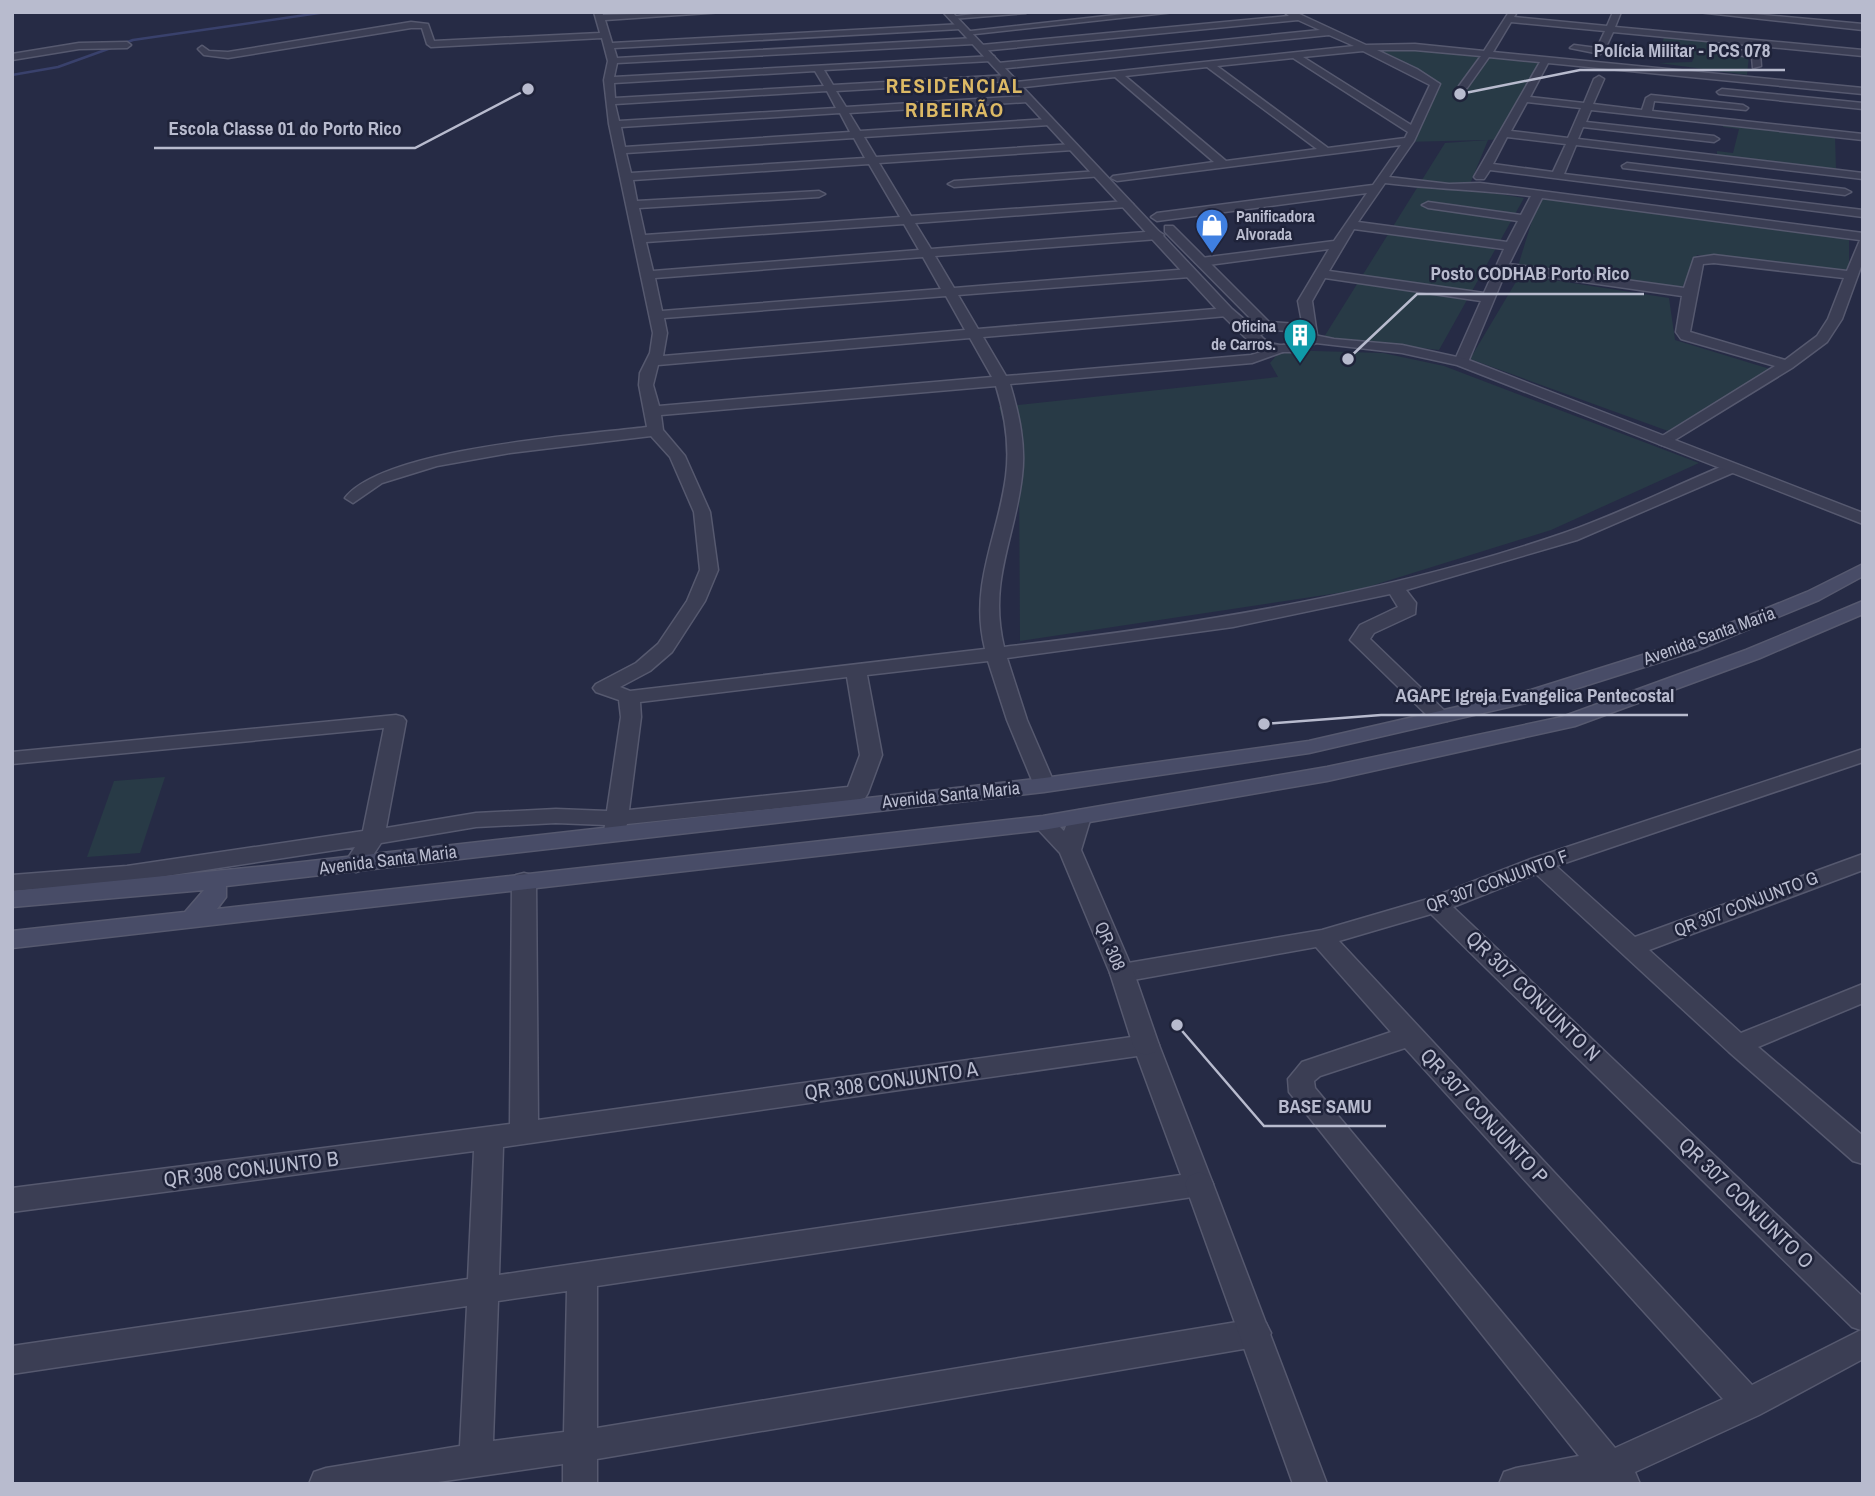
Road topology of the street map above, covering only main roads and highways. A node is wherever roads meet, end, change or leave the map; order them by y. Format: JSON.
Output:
{"nodes":[{"id":1,"x":1863,"y":569,"type":"edge"},
{"id":2,"x":1813,"y":596,"type":"junction"},
{"id":3,"x":1787,"y":607,"type":"junction"},
{"id":4,"x":1856,"y":611,"type":"edge"},
{"id":5,"x":1753,"y":654,"type":"junction"},
{"id":6,"x":1309,"y":747,"type":"junction"},
{"id":7,"x":1327,"y":775,"type":"junction"},
{"id":8,"x":231,"y":871,"type":"junction"},
{"id":9,"x":267,"y":874,"type":"junction"},
{"id":10,"x":12,"y":899,"type":"edge"},
{"id":11,"x":255,"y":912,"type":"junction"},
{"id":12,"x":193,"y":918,"type":"junction"},
{"id":13,"x":12,"y":940,"type":"edge"}],
"edges":[{"from":1,"to":2,"type":"main road","name":"Avenida Santa Maria"},
{"from":2,"to":3,"type":"main road","name":"Avenida Santa Maria"},
{"from":2,"to":4,"type":"main road"},
{"from":3,"to":5,"type":"main road"},
{"from":3,"to":6,"type":"main road","name":"Avenida Santa Maria"},
{"from":4,"to":5,"type":"main road","name":"Avenida Santa Maria"},
{"from":5,"to":7,"type":"main road","name":"Avenida Santa Maria"},
{"from":6,"to":7,"type":"main road"},
{"from":6,"to":9,"type":"main road","name":"Avenida Santa Maria"},
{"from":7,"to":11,"type":"main road","name":"Avenida Santa Maria"},
{"from":8,"to":9,"type":"main road","name":"Avenida Santa Maria"},
{"from":8,"to":10,"type":"main road","name":"Avenida Santa Maria"},
{"from":8,"to":12,"type":"main road"},
{"from":9,"to":11,"type":"main road"},
{"from":11,"to":12,"type":"main road","name":"Avenida Santa Maria"},
{"from":12,"to":13,"type":"main road","name":"Avenida Santa Maria"}]}
